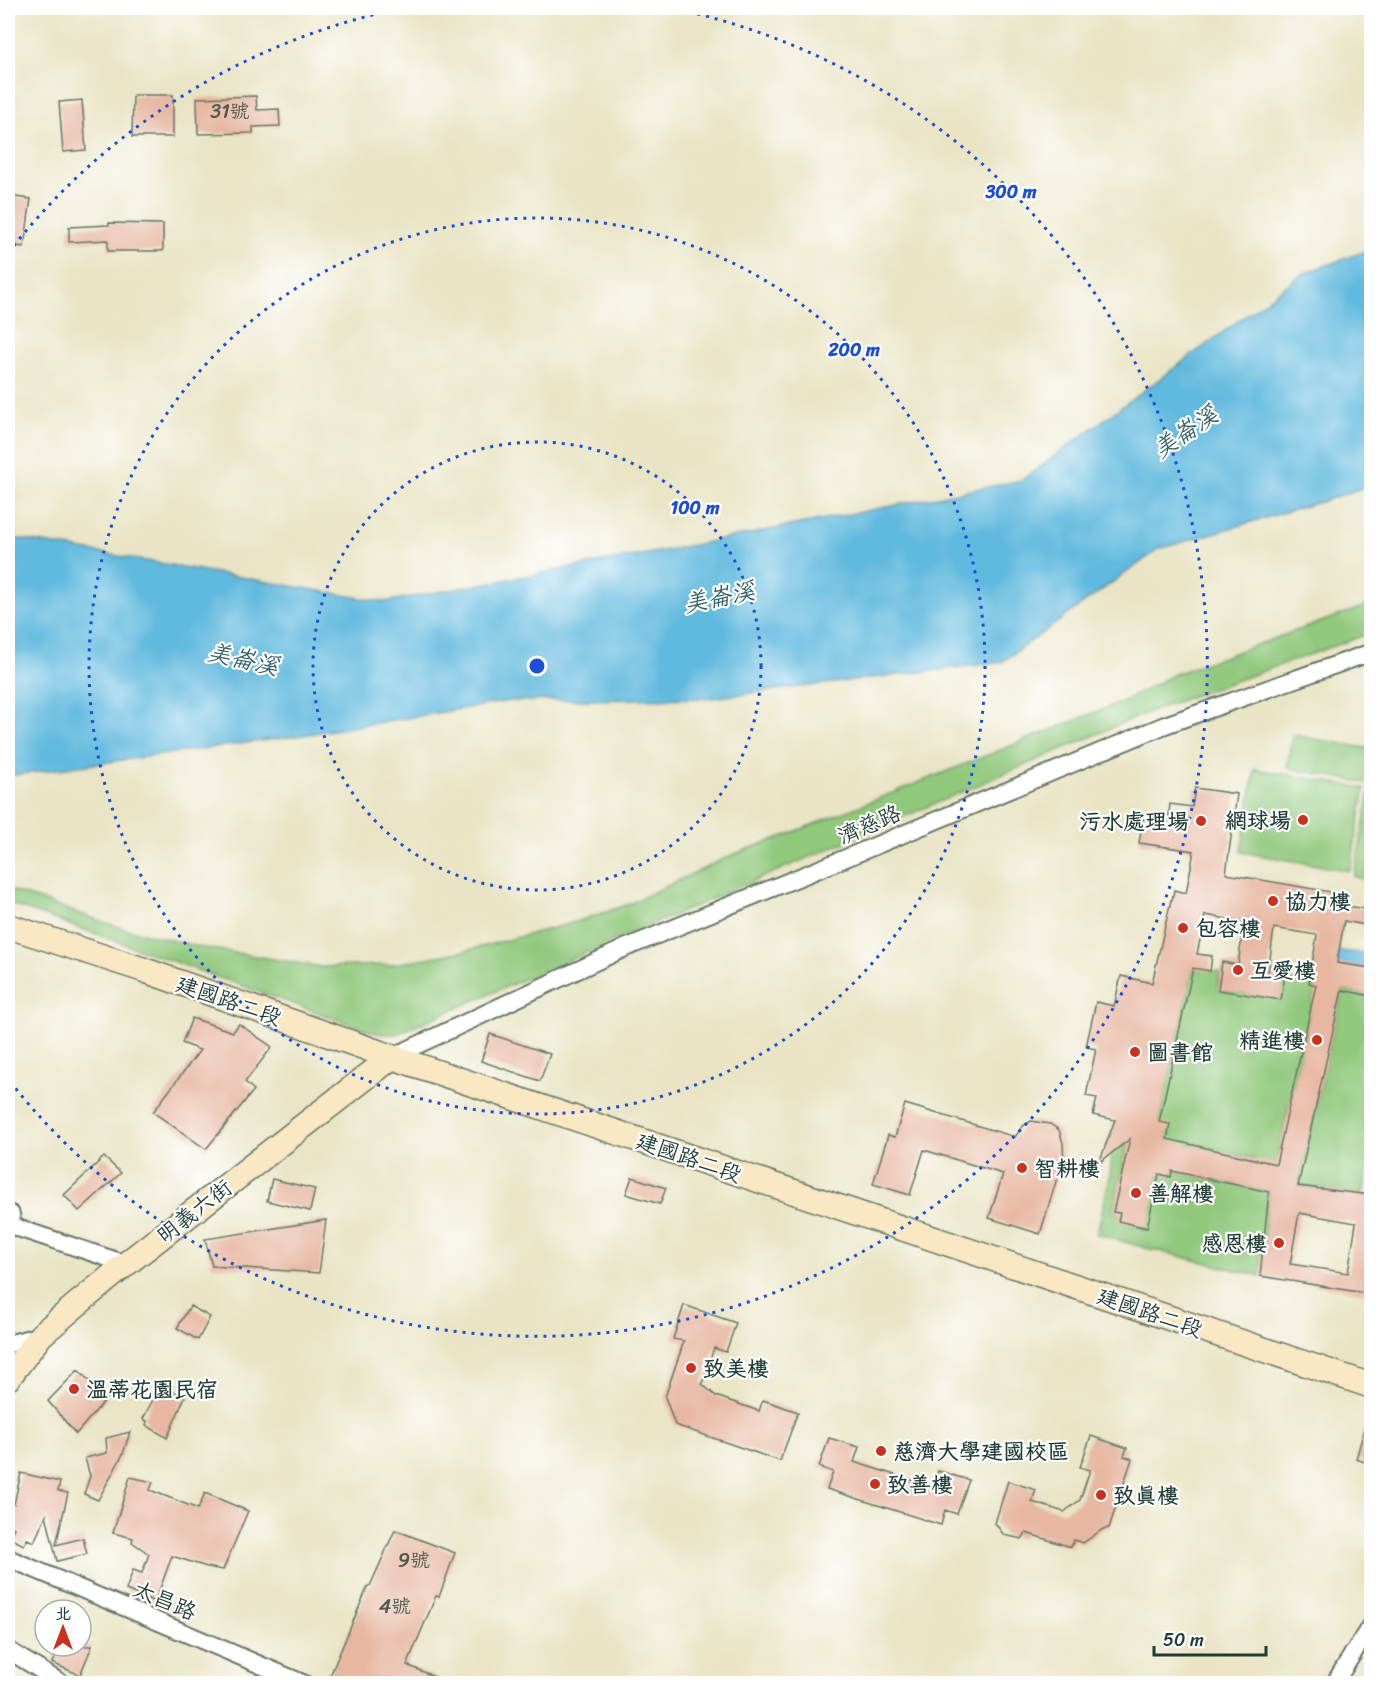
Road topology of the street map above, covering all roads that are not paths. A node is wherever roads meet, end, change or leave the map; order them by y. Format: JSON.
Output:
{"nodes":[{"id":1,"x":1371,"y":652,"type":"edge"},
{"id":2,"x":8,"y":926,"type":"edge"},
{"id":3,"x":392,"y":1057,"type":"junction"},
{"id":4,"x":11,"y":1214,"type":"dead end"},
{"id":5,"x":126,"y":1264,"type":"junction"},
{"id":6,"x":41,"y":1335,"type":"junction"},
{"id":7,"x":8,"y":1344,"type":"edge"},
{"id":8,"x":8,"y":1378,"type":"edge"},
{"id":9,"x":1371,"y":1386,"type":"edge"},
{"id":10,"x":8,"y":1558,"type":"edge"},
{"id":11,"x":1371,"y":1623,"type":"edge"},
{"id":12,"x":8,"y":1650,"type":"edge"},
{"id":13,"x":63,"y":1683,"type":"edge"},
{"id":14,"x":304,"y":1683,"type":"edge"},
{"id":15,"x":1334,"y":1683,"type":"edge"}],
"edges":[{"from":1,"to":3,"type":"street","name":"濟慈路"},
{"from":2,"to":3,"type":"street","name":"建國路二段"},
{"from":3,"to":5,"type":"street","name":"明義六街"},
{"from":3,"to":9,"type":"street","name":"建國路二段"},
{"from":4,"to":5,"type":"street"},
{"from":5,"to":6,"type":"street","name":"明義六街"},
{"from":6,"to":7,"type":"street"},
{"from":6,"to":8,"type":"street","name":"明義六街"},
{"from":10,"to":14,"type":"street","name":"太昌路"},
{"from":11,"to":15,"type":"street"},
{"from":12,"to":13,"type":"street"}]}
